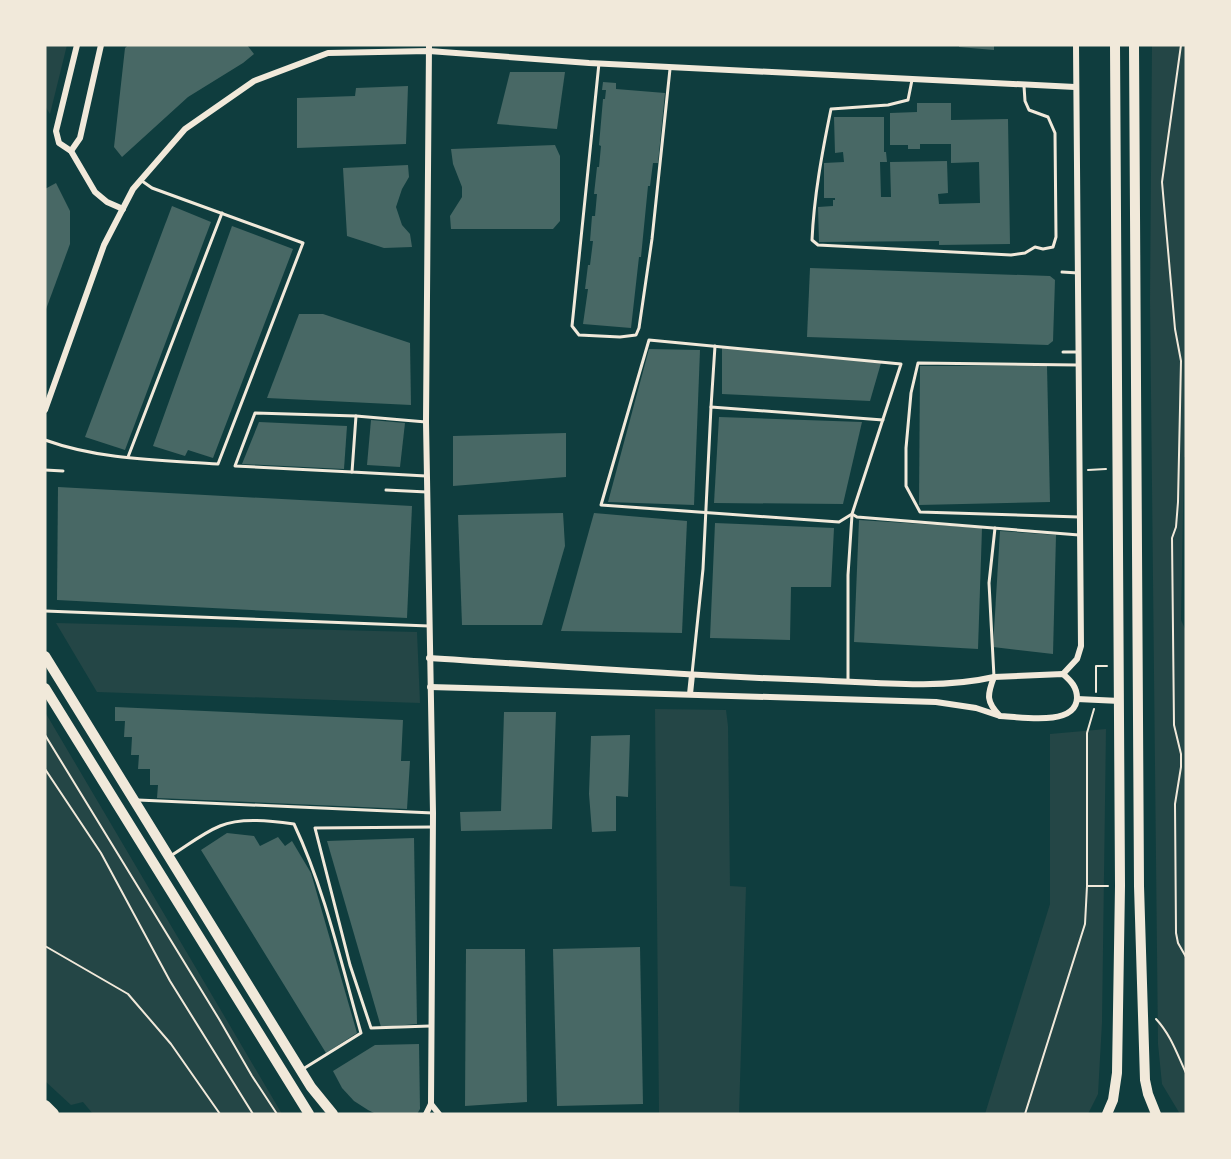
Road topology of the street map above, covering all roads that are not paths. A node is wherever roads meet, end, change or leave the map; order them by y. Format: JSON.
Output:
{"nodes":[{"id":1,"x":77,"y":45,"type":"edge"},
{"id":2,"x":101,"y":45,"type":"edge"},
{"id":3,"x":1076,"y":45,"type":"edge"},
{"id":4,"x":1116,"y":45,"type":"edge"},
{"id":5,"x":1134,"y":45,"type":"edge"},
{"id":6,"x":429,"y":48,"type":"edge"},
{"id":7,"x":598,"y":63,"type":"junction"},
{"id":8,"x":670,"y":67,"type":"junction"},
{"id":9,"x":912,"y":79,"type":"junction"},
{"id":10,"x":1024,"y":84,"type":"junction"},
{"id":11,"x":1075,"y":87,"type":"junction"},
{"id":12,"x":71,"y":151,"type":"junction"},
{"id":13,"x":141,"y":180,"type":"junction"},
{"id":14,"x":123,"y":208,"type":"junction"},
{"id":15,"x":222,"y":213,"type":"junction"},
{"id":16,"x":1062,"y":272,"type":"dead end"},
{"id":17,"x":1078,"y":273,"type":"junction"},
{"id":18,"x":715,"y":346,"type":"junction"},
{"id":19,"x":1063,"y":352,"type":"dead end"},
{"id":20,"x":1080,"y":352,"type":"junction"},
{"id":21,"x":1080,"y":365,"type":"junction"},
{"id":22,"x":711,"y":407,"type":"junction"},
{"id":23,"x":45,"y":410,"type":"edge"},
{"id":24,"x":356,"y":416,"type":"junction"},
{"id":25,"x":882,"y":420,"type":"junction"},
{"id":26,"x":426,"y":422,"type":"junction"},
{"id":27,"x":45,"y":440,"type":"edge"},
{"id":28,"x":128,"y":458,"type":"junction"},
{"id":29,"x":45,"y":470,"type":"edge"},
{"id":30,"x":63,"y":471,"type":"dead end"},
{"id":31,"x":352,"y":472,"type":"junction"},
{"id":32,"x":426,"y":476,"type":"junction"},
{"id":33,"x":386,"y":490,"type":"dead end"},
{"id":34,"x":427,"y":492,"type":"junction"},
{"id":35,"x":704,"y":513,"type":"junction"},
{"id":36,"x":852,"y":514,"type":"junction"},
{"id":37,"x":1080,"y":518,"type":"junction"},
{"id":38,"x":995,"y":528,"type":"junction"},
{"id":39,"x":1080,"y":535,"type":"junction"},
{"id":40,"x":45,"y":611,"type":"edge"},
{"id":41,"x":429,"y":626,"type":"junction"},
{"id":42,"x":45,"y":656,"type":"edge"},
{"id":43,"x":429,"y":658,"type":"junction"},
{"id":44,"x":1063,"y":674,"type":"junction"},
{"id":45,"x":692,"y":675,"type":"junction"},
{"id":46,"x":994,"y":677,"type":"junction"},
{"id":47,"x":848,"y":681,"type":"junction"},
{"id":48,"x":430,"y":687,"type":"junction"},
{"id":49,"x":45,"y":688,"type":"edge"},
{"id":50,"x":690,"y":694,"type":"junction"},
{"id":51,"x":1077,"y":699,"type":"junction"},
{"id":52,"x":1119,"y":701,"type":"junction"},
{"id":53,"x":1000,"y":716,"type":"junction"},
{"id":54,"x":135,"y":800,"type":"junction"},
{"id":55,"x":433,"y":813,"type":"junction"},
{"id":56,"x":433,"y":827,"type":"junction"},
{"id":57,"x":170,"y":857,"type":"junction"},
{"id":58,"x":431,"y":1026,"type":"junction"},
{"id":59,"x":301,"y":1070,"type":"junction"},
{"id":60,"x":431,"y":1104,"type":"junction"},
{"id":61,"x":45,"y":1106,"type":"edge"},
{"id":62,"x":53,"y":1114,"type":"edge"},
{"id":63,"x":309,"y":1114,"type":"edge"},
{"id":64,"x":333,"y":1114,"type":"edge"},
{"id":65,"x":426,"y":1114,"type":"edge"},
{"id":66,"x":439,"y":1114,"type":"edge"},
{"id":67,"x":1107,"y":1114,"type":"edge"},
{"id":68,"x":1156,"y":1114,"type":"edge"}],
"edges":[{"from":1,"to":12,"type":"street"},
{"from":2,"to":12,"type":"street"},
{"from":3,"to":11,"type":"street"},
{"from":4,"to":52,"type":"main road"},
{"from":5,"to":68,"type":"main road"},
{"from":6,"to":7,"type":"street"},
{"from":6,"to":13,"type":"street"},
{"from":6,"to":26,"type":"street"},
{"from":7,"to":8,"type":"street"},
{"from":7,"to":8,"type":"lane"},
{"from":8,"to":9,"type":"street"},
{"from":9,"to":10,"type":"street"},
{"from":9,"to":10,"type":"lane"},
{"from":10,"to":11,"type":"street"},
{"from":11,"to":17,"type":"street"},
{"from":12,"to":14,"type":"street"},
{"from":13,"to":14,"type":"street"},
{"from":13,"to":15,"type":"lane"},
{"from":14,"to":23,"type":"street"},
{"from":15,"to":28,"type":"lane"},
{"from":15,"to":28,"type":"lane"},
{"from":16,"to":17,"type":"lane"},
{"from":17,"to":20,"type":"street"},
{"from":18,"to":22,"type":"lane"},
{"from":18,"to":25,"type":"lane"},
{"from":18,"to":35,"type":"lane"},
{"from":19,"to":20,"type":"lane"},
{"from":20,"to":21,"type":"street"},
{"from":21,"to":37,"type":"street"},
{"from":21,"to":37,"type":"lane"},
{"from":22,"to":25,"type":"lane"},
{"from":22,"to":35,"type":"lane"},
{"from":24,"to":26,"type":"lane"},
{"from":24,"to":31,"type":"lane"},
{"from":24,"to":31,"type":"lane"},
{"from":25,"to":36,"type":"lane"},
{"from":26,"to":32,"type":"street"},
{"from":27,"to":28,"type":"lane"},
{"from":29,"to":30,"type":"lane"},
{"from":31,"to":32,"type":"lane"},
{"from":32,"to":34,"type":"street"},
{"from":33,"to":34,"type":"lane"},
{"from":34,"to":41,"type":"street"},
{"from":35,"to":36,"type":"lane"},
{"from":35,"to":45,"type":"lane"},
{"from":36,"to":38,"type":"lane"},
{"from":36,"to":47,"type":"lane"},
{"from":37,"to":39,"type":"street"},
{"from":38,"to":39,"type":"lane"},
{"from":38,"to":46,"type":"lane"},
{"from":39,"to":44,"type":"street"},
{"from":40,"to":41,"type":"lane"},
{"from":41,"to":43,"type":"street"},
{"from":42,"to":54,"type":"main road"},
{"from":43,"to":45,"type":"street"},
{"from":43,"to":48,"type":"street"},
{"from":44,"to":46,"type":"street"},
{"from":44,"to":51,"type":"street"},
{"from":45,"to":47,"type":"street"},
{"from":45,"to":50,"type":"street"},
{"from":46,"to":47,"type":"street"},
{"from":46,"to":53,"type":"street"},
{"from":48,"to":50,"type":"street"},
{"from":48,"to":55,"type":"street"},
{"from":49,"to":63,"type":"main road"},
{"from":50,"to":53,"type":"street"},
{"from":51,"to":52,"type":"street"},
{"from":51,"to":53,"type":"street"},
{"from":52,"to":67,"type":"main road"},
{"from":54,"to":55,"type":"lane"},
{"from":54,"to":57,"type":"main road"},
{"from":55,"to":56,"type":"street"},
{"from":56,"to":58,"type":"street"},
{"from":56,"to":58,"type":"lane"},
{"from":57,"to":59,"type":"main road"},
{"from":57,"to":59,"type":"lane"},
{"from":58,"to":60,"type":"street"},
{"from":59,"to":64,"type":"main road"},
{"from":60,"to":65,"type":"street"},
{"from":60,"to":66,"type":"street"},
{"from":61,"to":62,"type":"highway"}]}
